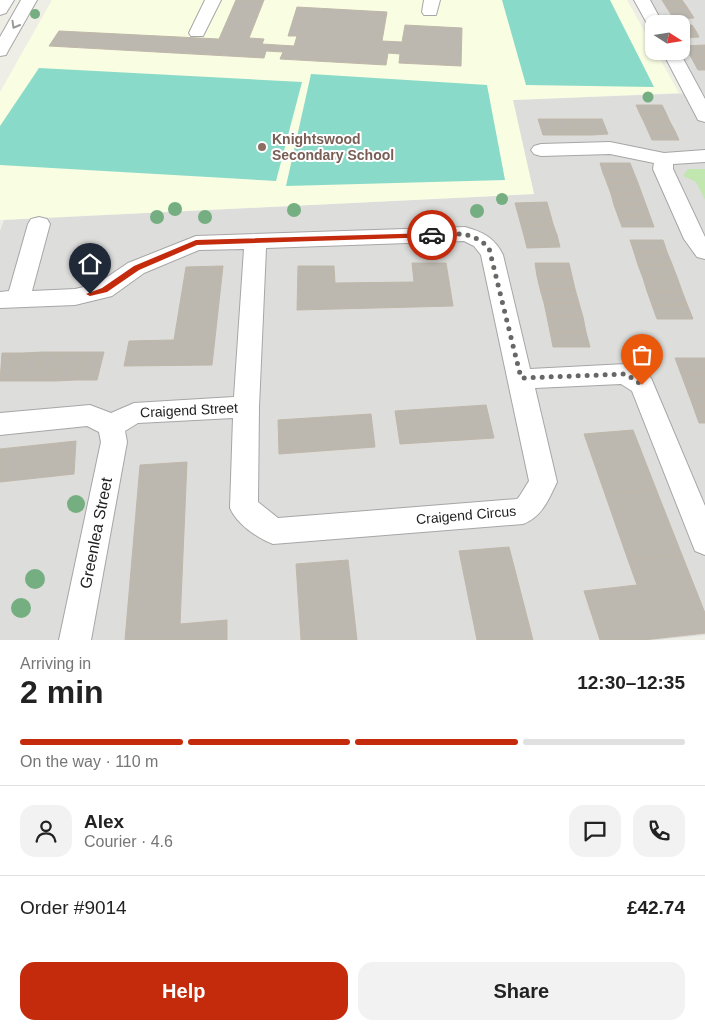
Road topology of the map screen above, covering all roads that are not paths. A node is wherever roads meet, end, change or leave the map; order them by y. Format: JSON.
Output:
{"nodes":[{"id":1,"x":29,"y":0,"type":"edge"},
{"id":2,"x":213,"y":0,"type":"edge"},
{"id":3,"x":642,"y":0,"type":"edge"},
{"id":4,"x":650,"y":15,"type":"edge"},
{"id":5,"x":197,"y":33,"type":"dead end"},
{"id":6,"x":0,"y":51,"type":"edge"},
{"id":7,"x":675,"y":60,"type":"edge"},
{"id":8,"x":705,"y":116,"type":"edge"},
{"id":9,"x":541,"y":150,"type":"dead end"},
{"id":10,"x":705,"y":156,"type":"edge"},
{"id":11,"x":664,"y":159,"type":"junction"},
{"id":12,"x":39,"y":224,"type":"dead end"},
{"id":13,"x":255,"y":240,"type":"junction"},
{"id":14,"x":705,"y":252,"type":"edge"},
{"id":15,"x":9,"y":300,"type":"edge"},
{"id":16,"x":521,"y":378,"type":"junction"},
{"id":17,"x":246,"y":407,"type":"junction"},
{"id":18,"x":0,"y":424,"type":"edge"},
{"id":19,"x":111,"y":426,"type":"junction"},
{"id":20,"x":703,"y":533,"type":"edge"},
{"id":21,"x":75,"y":640,"type":"edge"}],
"edges":[{"from":1,"to":6,"type":"street","one_way":true},
{"from":2,"to":5,"type":"street"},
{"from":3,"to":4,"type":"street"},
{"from":7,"to":8,"type":"street"},
{"from":9,"to":11,"type":"street"},
{"from":10,"to":11,"type":"street"},
{"from":11,"to":14,"type":"street"},
{"from":12,"to":15,"type":"street"},
{"from":13,"to":15,"type":"street","name":"Craigend Circus"},
{"from":13,"to":16,"type":"street","name":"Craigend Circus"},
{"from":13,"to":17,"type":"street","name":"Craigend Street"},
{"from":16,"to":17,"type":"street","name":"Craigend Circus"},
{"from":16,"to":20,"type":"street"},
{"from":17,"to":19,"type":"street","name":"Craigend Street"},
{"from":18,"to":19,"type":"street"},
{"from":19,"to":21,"type":"street","name":"Greenlea Street"}]}
